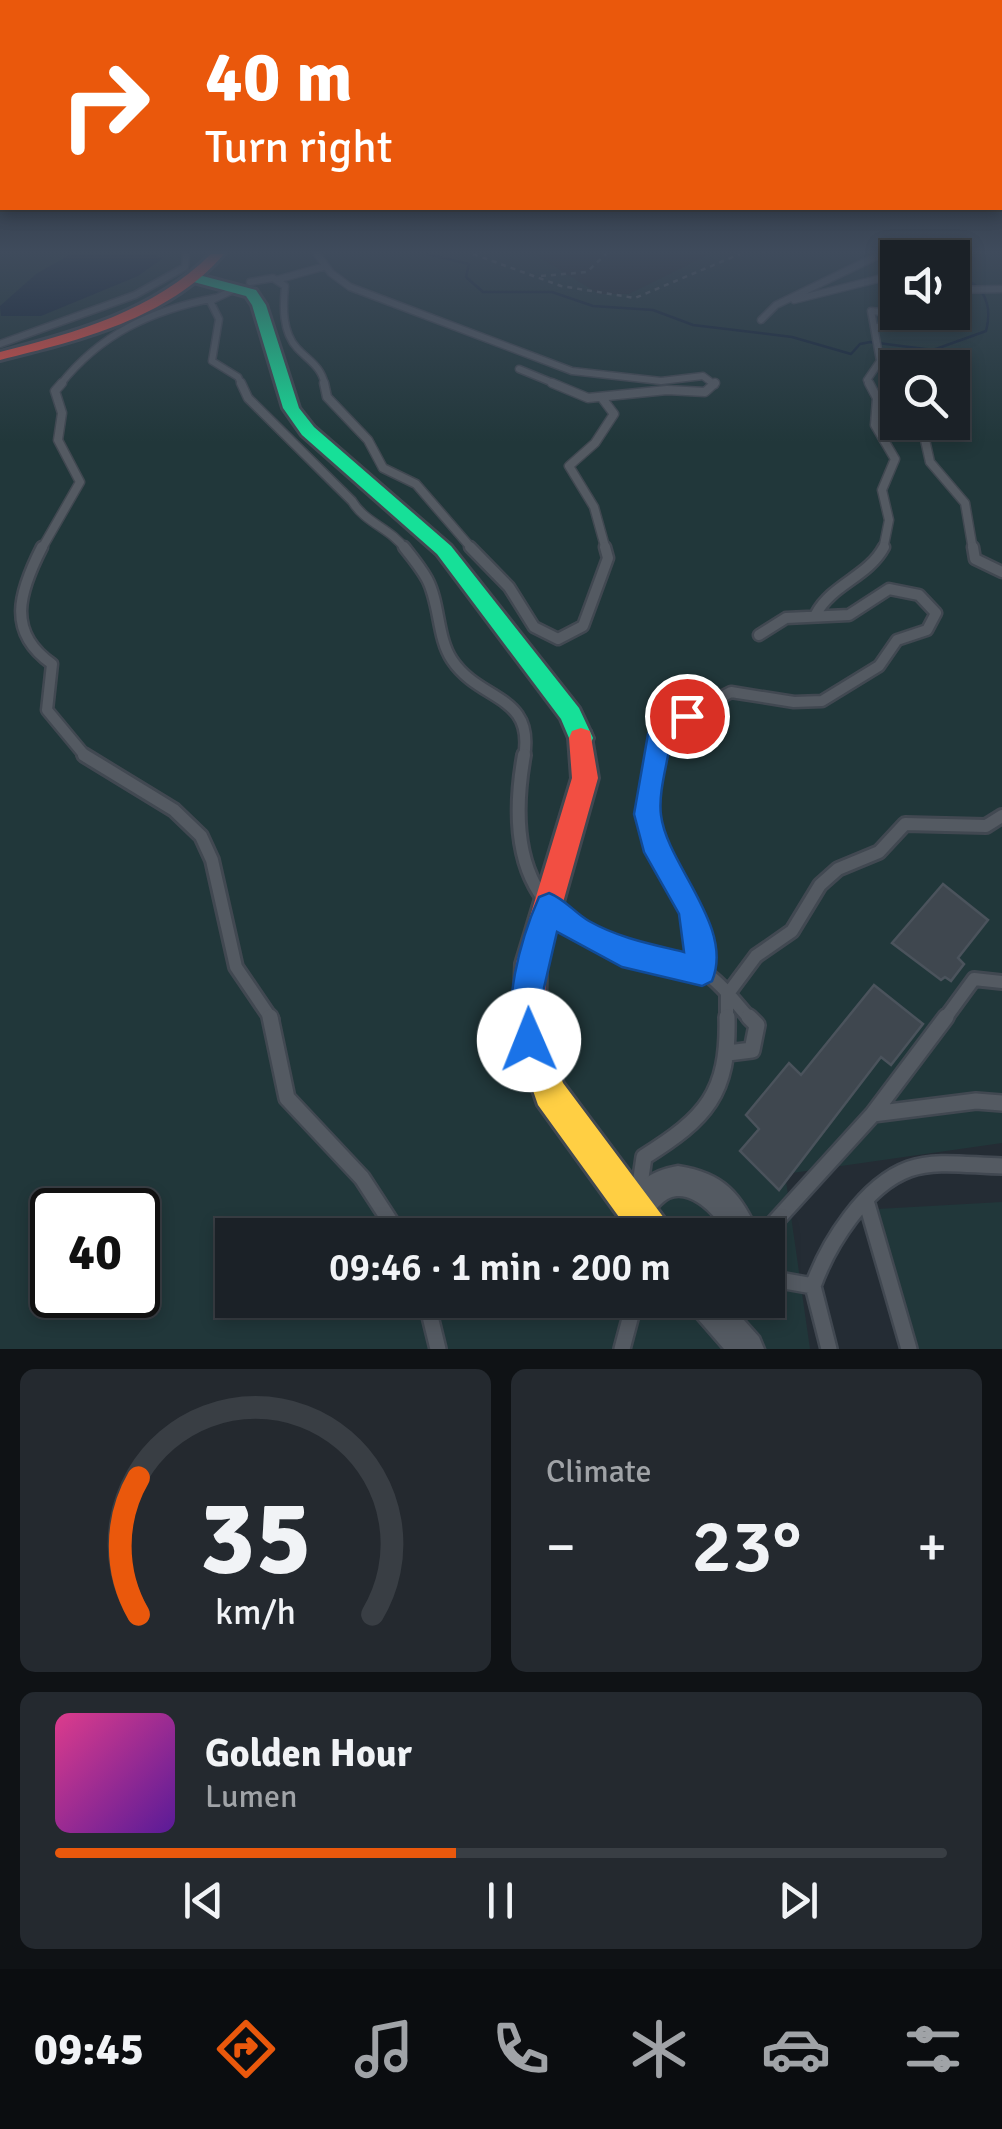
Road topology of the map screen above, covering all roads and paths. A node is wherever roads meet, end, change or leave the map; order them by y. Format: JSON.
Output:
{"nodes":[{"id":1,"x":74,"y":317,"type":"edge"},
{"id":2,"x":118,"y":317,"type":"edge"},
{"id":3,"x":147,"y":317,"type":"edge"},
{"id":4,"x":218,"y":317,"type":"edge"},
{"id":5,"x":263,"y":317,"type":"edge"},
{"id":6,"x":284,"y":317,"type":"edge"},
{"id":7,"x":427,"y":317,"type":"edge"},
{"id":8,"x":765,"y":317,"type":"edge"},
{"id":9,"x":870,"y":317,"type":"edge"},
{"id":10,"x":894,"y":317,"type":"edge"},
{"id":11,"x":762,"y":320,"type":"dead end"},
{"id":12,"x":871,"y":327,"type":"junction"},
{"id":13,"x":0,"y":344,"type":"edge"},
{"id":14,"x":0,"y":356,"type":"edge"},
{"id":15,"x":880,"y":361,"type":"joint"},
{"id":16,"x":520,"y":369,"type":"dead end"},
{"id":17,"x":602,"y":398,"type":"junction"},
{"id":18,"x":880,"y":434,"type":"edge"},
{"id":19,"x":883,"y":440,"type":"edge"},
{"id":20,"x":924,"y":440,"type":"edge"},
{"id":21,"x":1002,"y":572,"type":"edge"},
{"id":22,"x":816,"y":614,"type":"junction"},
{"id":23,"x":760,"y":635,"type":"dead end"},
{"id":24,"x":1002,"y":816,"type":"edge"},
{"id":25,"x":549,"y":906,"type":"junction"},
{"id":26,"x":702,"y":971,"type":"junction"},
{"id":27,"x":1002,"y":982,"type":"edge"},
{"id":28,"x":727,"y":995,"type":"junction"},
{"id":29,"x":728,"y":1053,"type":"junction"},
{"id":30,"x":1002,"y":1103,"type":"edge"},
{"id":31,"x":873,"y":1114,"type":"junction"},
{"id":32,"x":1002,"y":1166,"type":"edge"},
{"id":33,"x":867,"y":1204,"type":"junction"},
{"id":34,"x":388,"y":1218,"type":"edge"},
{"id":35,"x":637,"y":1218,"type":"edge"},
{"id":36,"x":643,"y":1218,"type":"edge"},
{"id":37,"x":644,"y":1218,"type":"edge"},
{"id":38,"x":736,"y":1218,"type":"edge"},
{"id":39,"x":778,"y":1218,"type":"edge"},
{"id":40,"x":785,"y":1281,"type":"edge"},
{"id":41,"x":813,"y":1286,"type":"junction"},
{"id":42,"x":430,"y":1318,"type":"edge"},
{"id":43,"x":630,"y":1318,"type":"edge"},
{"id":44,"x":720,"y":1318,"type":"edge"},
{"id":45,"x":438,"y":1349,"type":"edge"},
{"id":46,"x":622,"y":1349,"type":"edge"},
{"id":47,"x":747,"y":1349,"type":"edge"},
{"id":48,"x":829,"y":1349,"type":"edge"},
{"id":49,"x":909,"y":1349,"type":"edge"}],
"edges":[{"from":1,"to":13,"type":"lane"},
{"from":2,"to":14,"type":"street"},
{"from":3,"to":34,"type":"lane"},
{"from":4,"to":25,"type":"lane"},
{"from":5,"to":25,"type":"street"},
{"from":6,"to":17,"type":"lane"},
{"from":7,"to":17,"type":"lane"},
{"from":8,"to":11,"type":"lane"},
{"from":9,"to":12,"type":"lane"},
{"from":10,"to":12,"type":"lane"},
{"from":12,"to":15,"type":"lane"},
{"from":15,"to":18,"type":"lane"},
{"from":16,"to":17,"type":"lane"},
{"from":19,"to":22,"type":"lane"},
{"from":20,"to":21,"type":"lane"},
{"from":22,"to":23,"type":"lane"},
{"from":22,"to":26,"type":"lane"},
{"from":24,"to":28,"type":"lane"},
{"from":25,"to":26,"type":"lane"},
{"from":25,"to":35,"type":"street"},
{"from":26,"to":28,"type":"lane"},
{"from":27,"to":31,"type":"lane"},
{"from":28,"to":29,"type":"lane"},
{"from":28,"to":29,"type":"lane"},
{"from":29,"to":36,"type":"lane"},
{"from":30,"to":31,"type":"lane"},
{"from":31,"to":39,"type":"lane"},
{"from":32,"to":33,"type":"lane"},
{"from":33,"to":41,"type":"lane"},
{"from":33,"to":49,"type":"lane"},
{"from":37,"to":38,"type":"street"},
{"from":40,"to":41,"type":"lane"},
{"from":41,"to":48,"type":"lane"},
{"from":42,"to":45,"type":"lane"},
{"from":43,"to":46,"type":"lane"},
{"from":44,"to":47,"type":"street"}]}
